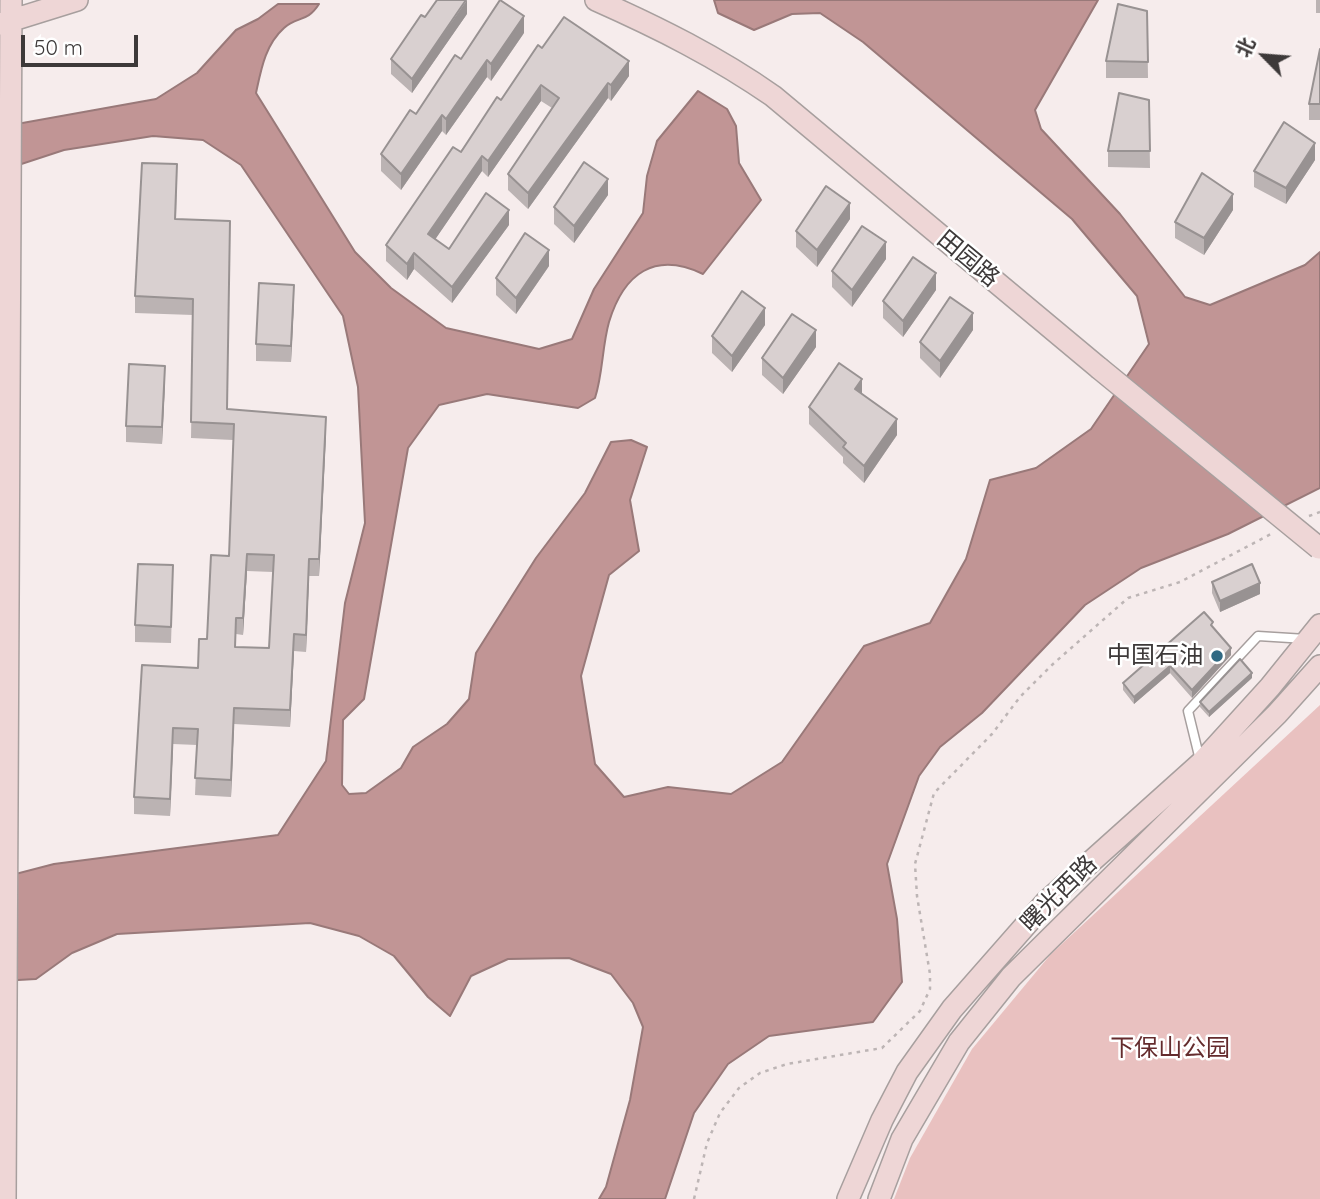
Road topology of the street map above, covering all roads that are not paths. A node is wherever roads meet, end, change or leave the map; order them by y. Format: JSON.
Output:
{"nodes":[{"id":1,"x":77,"y":0,"type":"edge"},
{"id":2,"x":596,"y":0,"type":"edge"},
{"id":3,"x":7,"y":15,"type":"edge"},
{"id":4,"x":1320,"y":548,"type":"edge"},
{"id":5,"x":1314,"y":632,"type":"edge"},
{"id":6,"x":1320,"y":666,"type":"edge"},
{"id":7,"x":1201,"y":763,"type":"junction"},
{"id":8,"x":5,"y":1199,"type":"edge"},
{"id":9,"x":848,"y":1199,"type":"edge"},
{"id":10,"x":879,"y":1199,"type":"edge"}],
"edges":[{"from":1,"to":3,"type":"main road"},
{"from":2,"to":4,"type":"main road","name":"田园路","bridge":true},
{"from":3,"to":8,"type":"main road"},
{"from":5,"to":7,"type":"main road","name":"曙光西路"},
{"from":5,"to":7,"type":"lane"},
{"from":6,"to":10,"type":"main road","name":"曙光西路"},
{"from":7,"to":9,"type":"main road","name":"曙光西路"}]}
